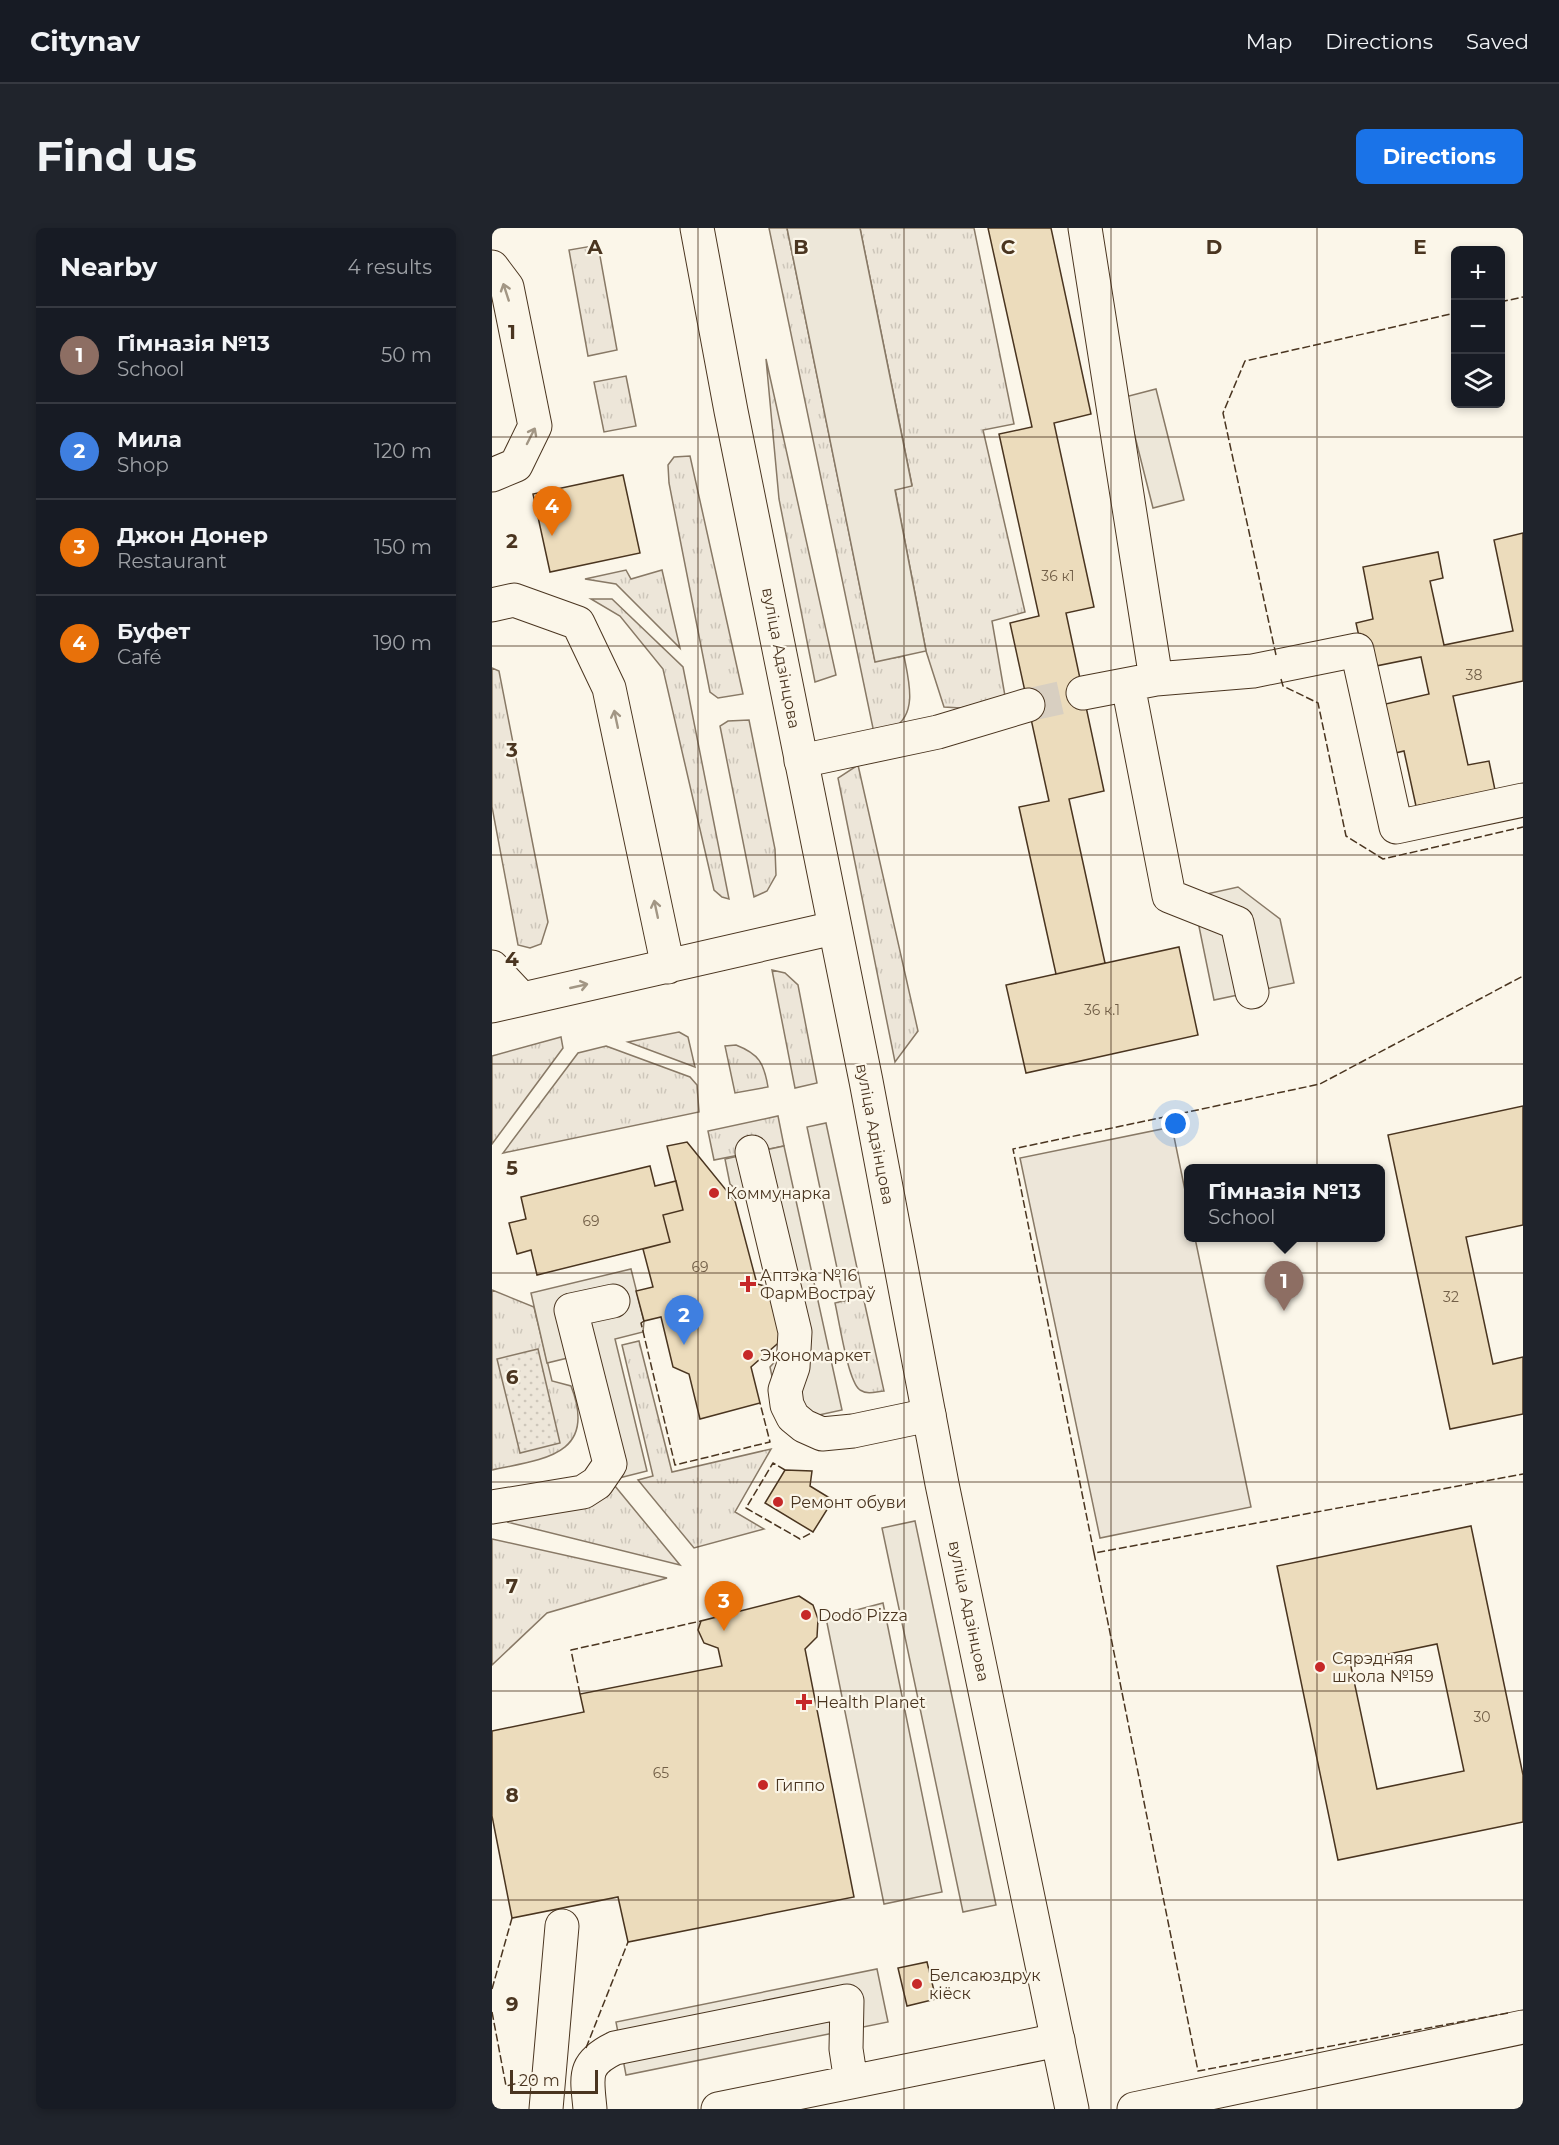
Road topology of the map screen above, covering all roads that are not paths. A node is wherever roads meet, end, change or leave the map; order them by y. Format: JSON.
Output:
{"nodes":[{"id":1,"x":697,"y":228,"type":"edge"},
{"id":2,"x":1085,"y":228,"type":"edge"},
{"id":3,"x":492,"y":267,"type":"edge"},
{"id":4,"x":492,"y":475,"type":"edge"},
{"id":5,"x":492,"y":605,"type":"edge"},
{"id":6,"x":1142,"y":682,"type":"junction"},
{"id":7,"x":1083,"y":693,"type":"tunnel mouth"},
{"id":8,"x":1028,"y":705,"type":"tunnel mouth"},
{"id":9,"x":801,"y":761,"type":"junction"},
{"id":10,"x":1523,"y":800,"type":"edge"},
{"id":11,"x":834,"y":928,"type":"junction"},
{"id":12,"x":668,"y":967,"type":"junction"},
{"id":13,"x":492,"y":968,"type":"edge"},
{"id":14,"x":1252,"y":992,"type":"dead end"},
{"id":15,"x":507,"y":1002,"type":"edge"},
{"id":16,"x":752,"y":1152,"type":"dead end"},
{"id":17,"x":613,"y":1301,"type":"dead end"},
{"id":18,"x":929,"y":1415,"type":"junction"},
{"id":19,"x":492,"y":1507,"type":"edge"},
{"id":20,"x":562,"y":1926,"type":"dead end"},
{"id":21,"x":1523,"y":2027,"type":"edge"},
{"id":22,"x":1058,"y":2040,"type":"junction"},
{"id":23,"x":851,"y":2082,"type":"junction"},
{"id":24,"x":546,"y":2109,"type":"edge"},
{"id":25,"x":590,"y":2109,"type":"edge"},
{"id":26,"x":717,"y":2109,"type":"edge"},
{"id":27,"x":1072,"y":2109,"type":"edge"},
{"id":28,"x":1134,"y":2109,"type":"edge"}],
"edges":[{"from":1,"to":9,"type":"main road","name":"вуліца Адзінцова"},
{"from":2,"to":6,"type":"main road"},
{"from":4,"to":3,"type":"main road","one_way":true},
{"from":12,"to":5,"type":"main road","one_way":true},
{"from":6,"to":7,"type":"main road"},
{"from":6,"to":10,"type":"main road"},
{"from":6,"to":14,"type":"main road"},
{"from":8,"to":9,"type":"main road"},
{"from":9,"to":11,"type":"main road","name":"вуліца Адзінцова"},
{"from":11,"to":12,"type":"main road"},
{"from":11,"to":18,"type":"main road","name":"вуліца Адзінцова"},
{"from":15,"to":12,"type":"main road","one_way":true},
{"from":13,"to":15,"type":"main road"},
{"from":16,"to":18,"type":"main road"},
{"from":17,"to":19,"type":"main road"},
{"from":18,"to":22,"type":"main road","name":"вуліца Адзінцова"},
{"from":20,"to":24,"type":"main road"},
{"from":21,"to":28,"type":"main road"},
{"from":22,"to":23,"type":"main road"},
{"from":22,"to":27,"type":"main road","name":"вуліца Адзінцова"},
{"from":23,"to":25,"type":"main road"},
{"from":23,"to":26,"type":"main road"}]}
